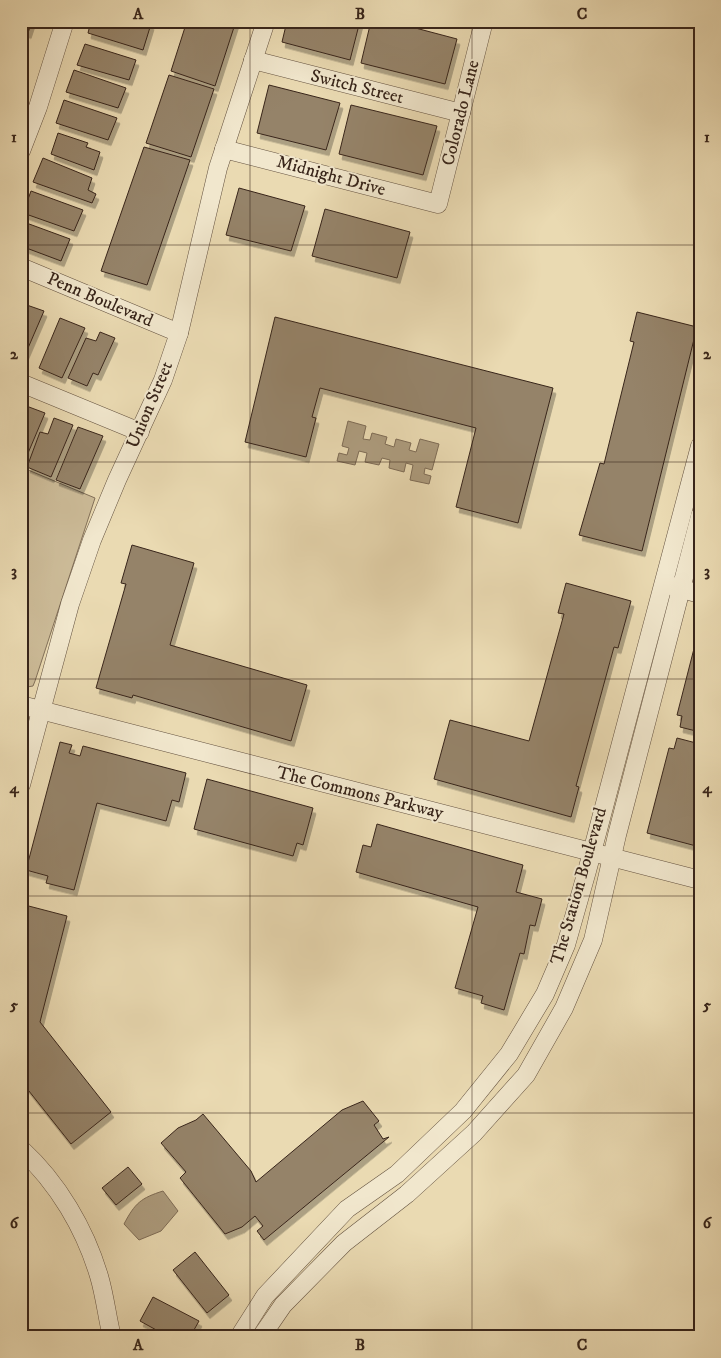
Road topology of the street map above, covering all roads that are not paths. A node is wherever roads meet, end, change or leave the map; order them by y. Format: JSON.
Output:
{"nodes":[{"id":1,"x":65,"y":21,"type":"edge"},
{"id":2,"x":266,"y":21,"type":"edge"},
{"id":3,"x":484,"y":21,"type":"edge"},
{"id":4,"x":253,"y":60,"type":"junction"},
{"id":5,"x":461,"y":113,"type":"junction"},
{"id":6,"x":224,"y":148,"type":"junction"},
{"id":7,"x":21,"y":151,"type":"edge"},
{"id":8,"x":438,"y":204,"type":"joint"},
{"id":9,"x":21,"y":268,"type":"edge"},
{"id":10,"x":179,"y":333,"type":"junction"},
{"id":11,"x":21,"y":383,"type":"edge"},
{"id":12,"x":140,"y":432,"type":"junction"},
{"id":13,"x":700,"y":446,"type":"edge"},
{"id":14,"x":700,"y":516,"type":"edge"},
{"id":15,"x":664,"y":584,"type":"junction"},
{"id":16,"x":681,"y":588,"type":"junction"},
{"id":17,"x":700,"y":594,"type":"edge"},
{"id":18,"x":21,"y":705,"type":"edge"},
{"id":19,"x":41,"y":711,"type":"junction"},
{"id":20,"x":21,"y":785,"type":"edge"},
{"id":21,"x":592,"y":851,"type":"junction"},
{"id":22,"x":612,"y":856,"type":"junction"},
{"id":23,"x":700,"y":880,"type":"edge"},
{"id":24,"x":21,"y":1149,"type":"edge"},
{"id":25,"x":112,"y":1337,"type":"edge"},
{"id":26,"x":239,"y":1337,"type":"edge"},
{"id":27,"x":261,"y":1337,"type":"edge"}],
"edges":[{"from":1,"to":7,"type":"street"},
{"from":2,"to":4,"type":"street","name":"Union Street"},
{"from":3,"to":5,"type":"street","name":"Colorado Lane"},
{"from":4,"to":5,"type":"street","name":"Switch Street"},
{"from":4,"to":6,"type":"street","name":"Union Street"},
{"from":5,"to":8,"type":"street","name":"Colorado Lane"},
{"from":6,"to":8,"type":"street","name":"Midnight Drive"},
{"from":6,"to":10,"type":"street","name":"Union Street"},
{"from":9,"to":10,"type":"street","name":"Penn Boulevard"},
{"from":10,"to":12,"type":"street","name":"Union Street"},
{"from":11,"to":12,"type":"street"},
{"from":12,"to":19,"type":"street","name":"Union Street"},
{"from":13,"to":15,"type":"street","name":"The Station Boulevard"},
{"from":14,"to":16,"type":"street","name":"The Station Boulevard"},
{"from":15,"to":16,"type":"street"},
{"from":15,"to":21,"type":"street","name":"The Station Boulevard"},
{"from":16,"to":17,"type":"street"},
{"from":16,"to":22,"type":"street","name":"The Station Boulevard"},
{"from":18,"to":19,"type":"street","name":"The Commons Parkway"},
{"from":19,"to":20,"type":"street","name":"Union Street"},
{"from":19,"to":21,"type":"street","name":"The Commons Parkway"},
{"from":21,"to":22,"type":"street","name":"The Commons Parkway"},
{"from":21,"to":26,"type":"street","name":"The Station Boulevard"},
{"from":22,"to":23,"type":"street","name":"The Commons Parkway"},
{"from":22,"to":27,"type":"street","name":"The Station Boulevard"},
{"from":24,"to":25,"type":"street"}]}
